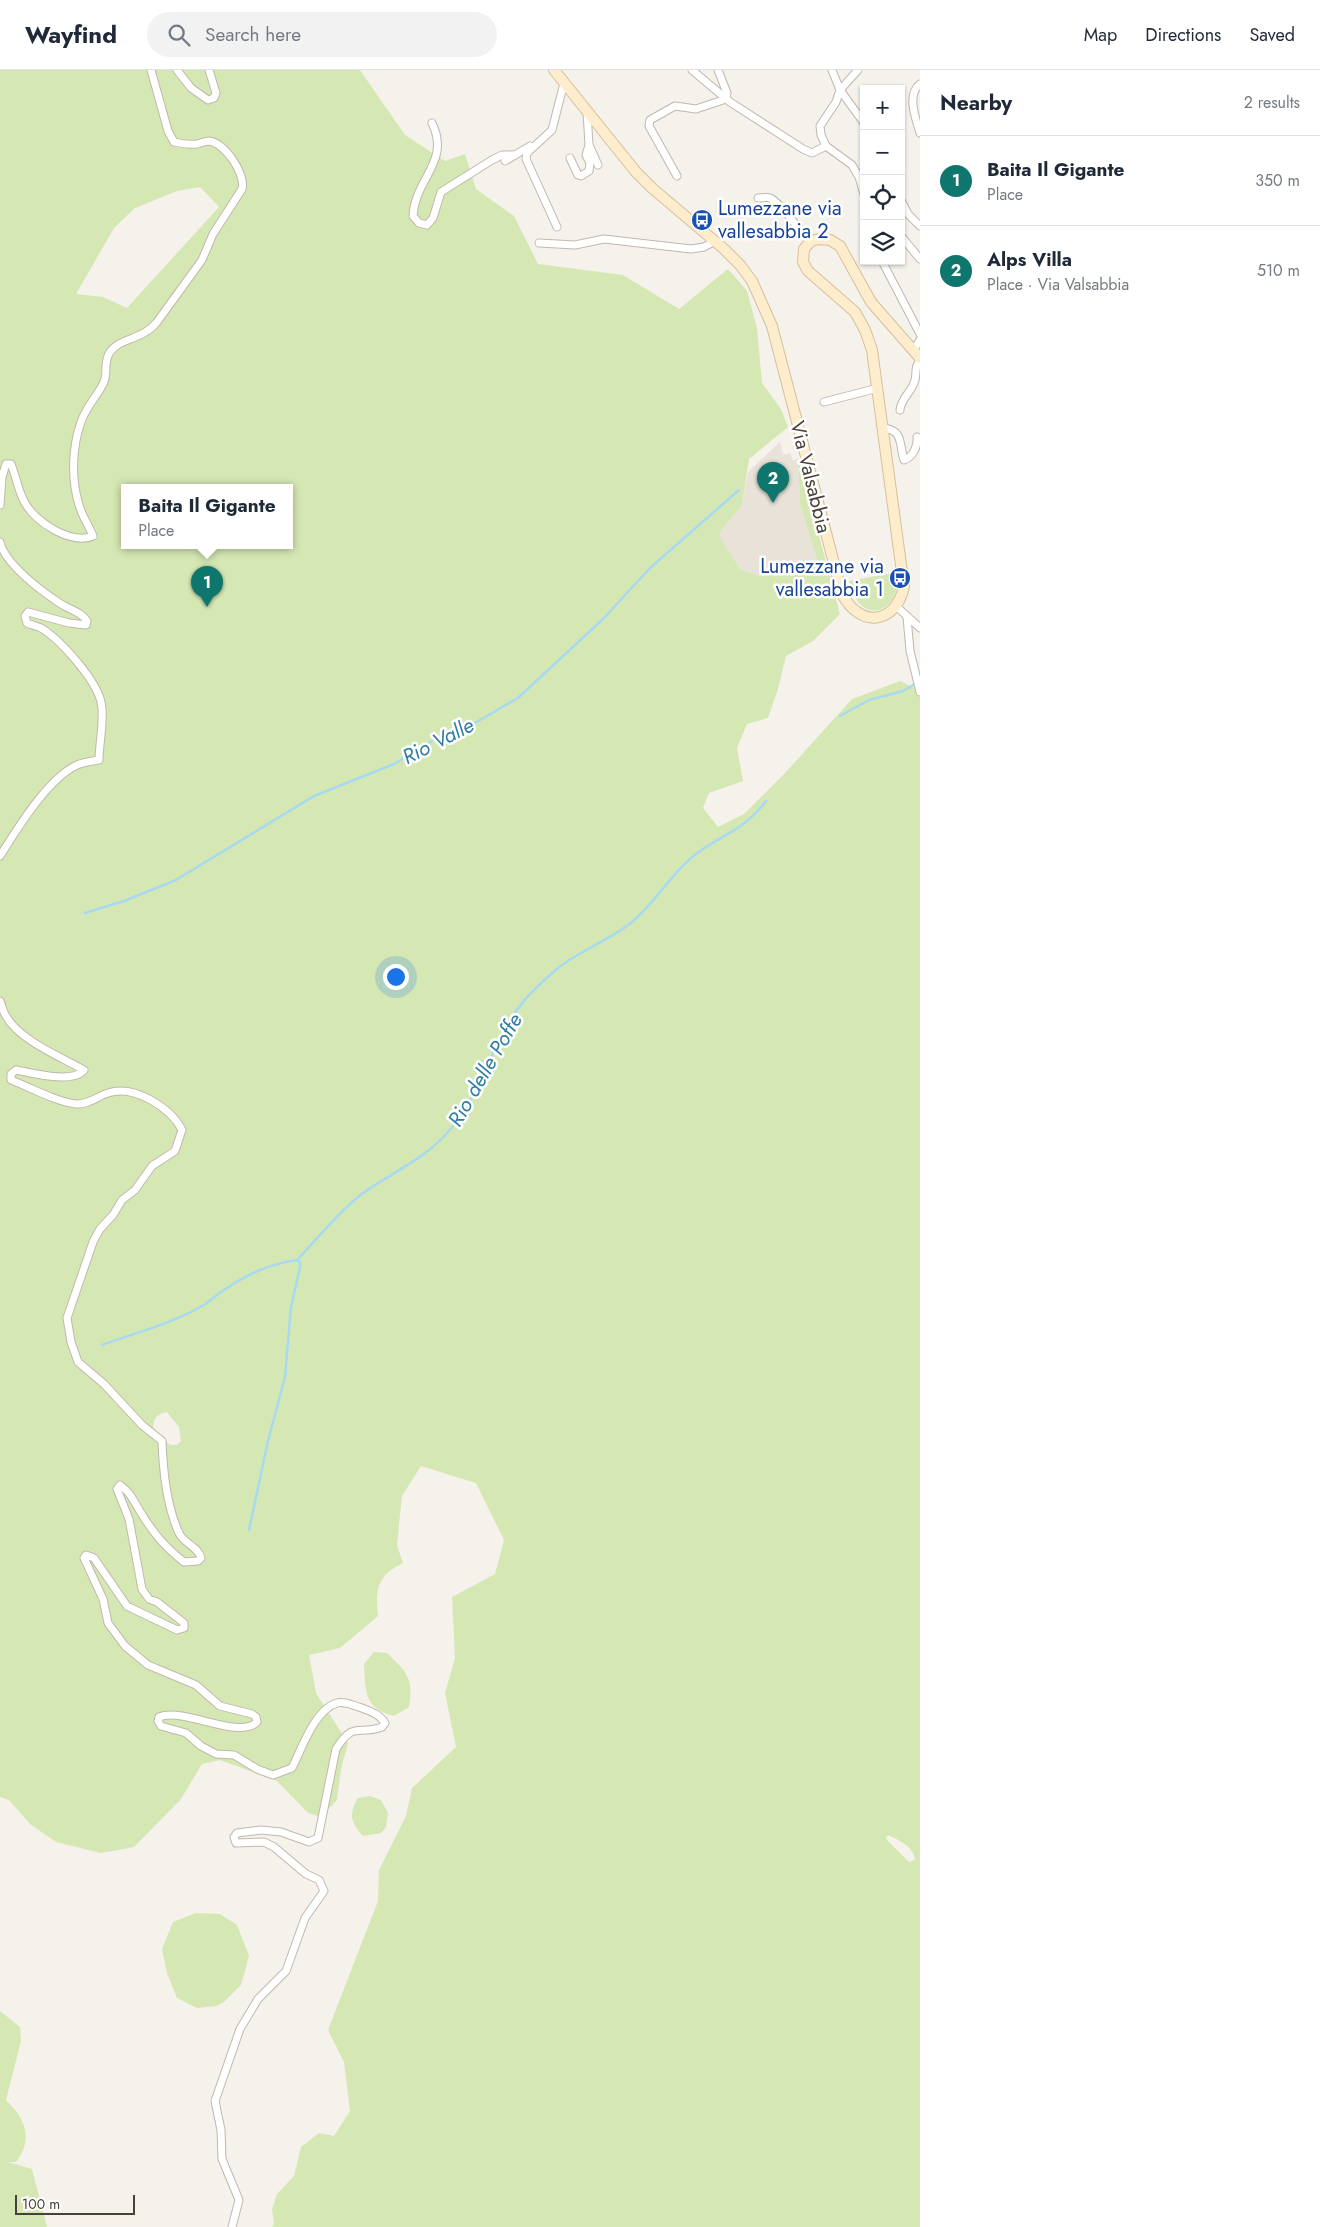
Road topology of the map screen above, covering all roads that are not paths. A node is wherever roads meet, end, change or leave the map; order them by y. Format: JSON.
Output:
{"nodes":[{"id":1,"x":151,"y":70,"type":"edge"},
{"id":2,"x":177,"y":70,"type":"edge"},
{"id":3,"x":209,"y":70,"type":"edge"},
{"id":4,"x":554,"y":70,"type":"edge"},
{"id":5,"x":692,"y":70,"type":"edge"},
{"id":6,"x":718,"y":70,"type":"edge"},
{"id":7,"x":832,"y":70,"type":"edge"},
{"id":8,"x":858,"y":70,"type":"edge"},
{"id":9,"x":564,"y":83,"type":"junction"},
{"id":10,"x":920,"y":84,"type":"edge"},
{"id":11,"x":840,"y":90,"type":"junction"},
{"id":12,"x":726,"y":99,"type":"junction"},
{"id":13,"x":587,"y":112,"type":"junction"},
{"id":14,"x":860,"y":118,"type":"edge"},
{"id":15,"x":432,"y":123,"type":"dead end"},
{"id":16,"x":920,"y":133,"type":"edge"},
{"id":17,"x":538,"y":142,"type":"junction"},
{"id":18,"x":589,"y":145,"type":"junction"},
{"id":19,"x":826,"y":146,"type":"junction"},
{"id":20,"x":515,"y":155,"type":"junction"},
{"id":21,"x":570,"y":158,"type":"dead end"},
{"id":22,"x":505,"y":161,"type":"dead end"},
{"id":23,"x":598,"y":166,"type":"dead end"},
{"id":24,"x":677,"y":176,"type":"dead end"},
{"id":25,"x":860,"y":180,"type":"edge"},
{"id":26,"x":758,"y":198,"type":"dead end"},
{"id":27,"x":905,"y":208,"type":"edge"},
{"id":28,"x":908,"y":214,"type":"junction"},
{"id":29,"x":905,"y":217,"type":"edge"},
{"id":30,"x":920,"y":226,"type":"edge"},
{"id":31,"x":557,"y":227,"type":"dead end"},
{"id":32,"x":715,"y":241,"type":"junction"},
{"id":33,"x":810,"y":241,"type":"junction"},
{"id":34,"x":905,"y":241,"type":"edge"},
{"id":35,"x":539,"y":243,"type":"dead end"},
{"id":36,"x":920,"y":259,"type":"edge"},
{"id":37,"x":884,"y":265,"type":"edge"},
{"id":38,"x":920,"y":334,"type":"edge"},
{"id":39,"x":920,"y":340,"type":"edge"},
{"id":40,"x":918,"y":357,"type":"edge"},
{"id":41,"x":878,"y":388,"type":"junction"},
{"id":42,"x":824,"y":402,"type":"dead end"},
{"id":43,"x":900,"y":410,"type":"dead end"},
{"id":44,"x":883,"y":428,"type":"junction"},
{"id":45,"x":917,"y":437,"type":"dead end"},
{"id":46,"x":0,"y":505,"type":"edge"},
{"id":47,"x":0,"y":542,"type":"edge"},
{"id":48,"x":896,"y":606,"type":"junction"},
{"id":49,"x":907,"y":618,"type":"junction"},
{"id":50,"x":920,"y":628,"type":"edge"},
{"id":51,"x":920,"y":692,"type":"edge"},
{"id":52,"x":0,"y":856,"type":"edge"},
{"id":53,"x":0,"y":1001,"type":"edge"},
{"id":54,"x":232,"y":2227,"type":"edge"}],
"edges":[{"from":1,"to":46,"type":"street"},
{"from":2,"to":3,"type":"street"},
{"from":4,"to":9,"type":"main road","name":"Via Valsabbia"},
{"from":5,"to":12,"type":"street"},
{"from":6,"to":12,"type":"street"},
{"from":7,"to":11,"type":"street"},
{"from":8,"to":11,"type":"street"},
{"from":9,"to":13,"type":"main road","name":"Via Valsabbia"},
{"from":9,"to":17,"type":"street"},
{"from":10,"to":16,"type":"street"},
{"from":11,"to":14,"type":"street"},
{"from":11,"to":19,"type":"street"},
{"from":12,"to":19,"type":"street"},
{"from":12,"to":24,"type":"street"},
{"from":13,"to":18,"type":"street"},
{"from":13,"to":32,"type":"main road","name":"Via Valsabbia"},
{"from":15,"to":20,"type":"street"},
{"from":17,"to":20,"type":"street"},
{"from":17,"to":31,"type":"street"},
{"from":18,"to":21,"type":"street"},
{"from":18,"to":23,"type":"street"},
{"from":19,"to":25,"type":"street"},
{"from":20,"to":22,"type":"street"},
{"from":26,"to":33,"type":"street"},
{"from":27,"to":28,"type":"street"},
{"from":28,"to":29,"type":"street"},
{"from":28,"to":30,"type":"street"},
{"from":32,"to":35,"type":"street"},
{"from":32,"to":48,"type":"main road","name":"Via Valsabbia"},
{"from":33,"to":40,"type":"main road"},
{"from":33,"to":41,"type":"main road"},
{"from":34,"to":36,"type":"street"},
{"from":37,"to":38,"type":"street"},
{"from":39,"to":40,"type":"street"},
{"from":40,"to":43,"type":"street"},
{"from":41,"to":42,"type":"street","name":"Via Valsabbia"},
{"from":41,"to":44,"type":"main road"},
{"from":44,"to":45,"type":"street"},
{"from":44,"to":48,"type":"main road"},
{"from":47,"to":52,"type":"street"},
{"from":48,"to":49,"type":"street"},
{"from":49,"to":50,"type":"street"},
{"from":49,"to":51,"type":"street"},
{"from":53,"to":54,"type":"street"}]}
